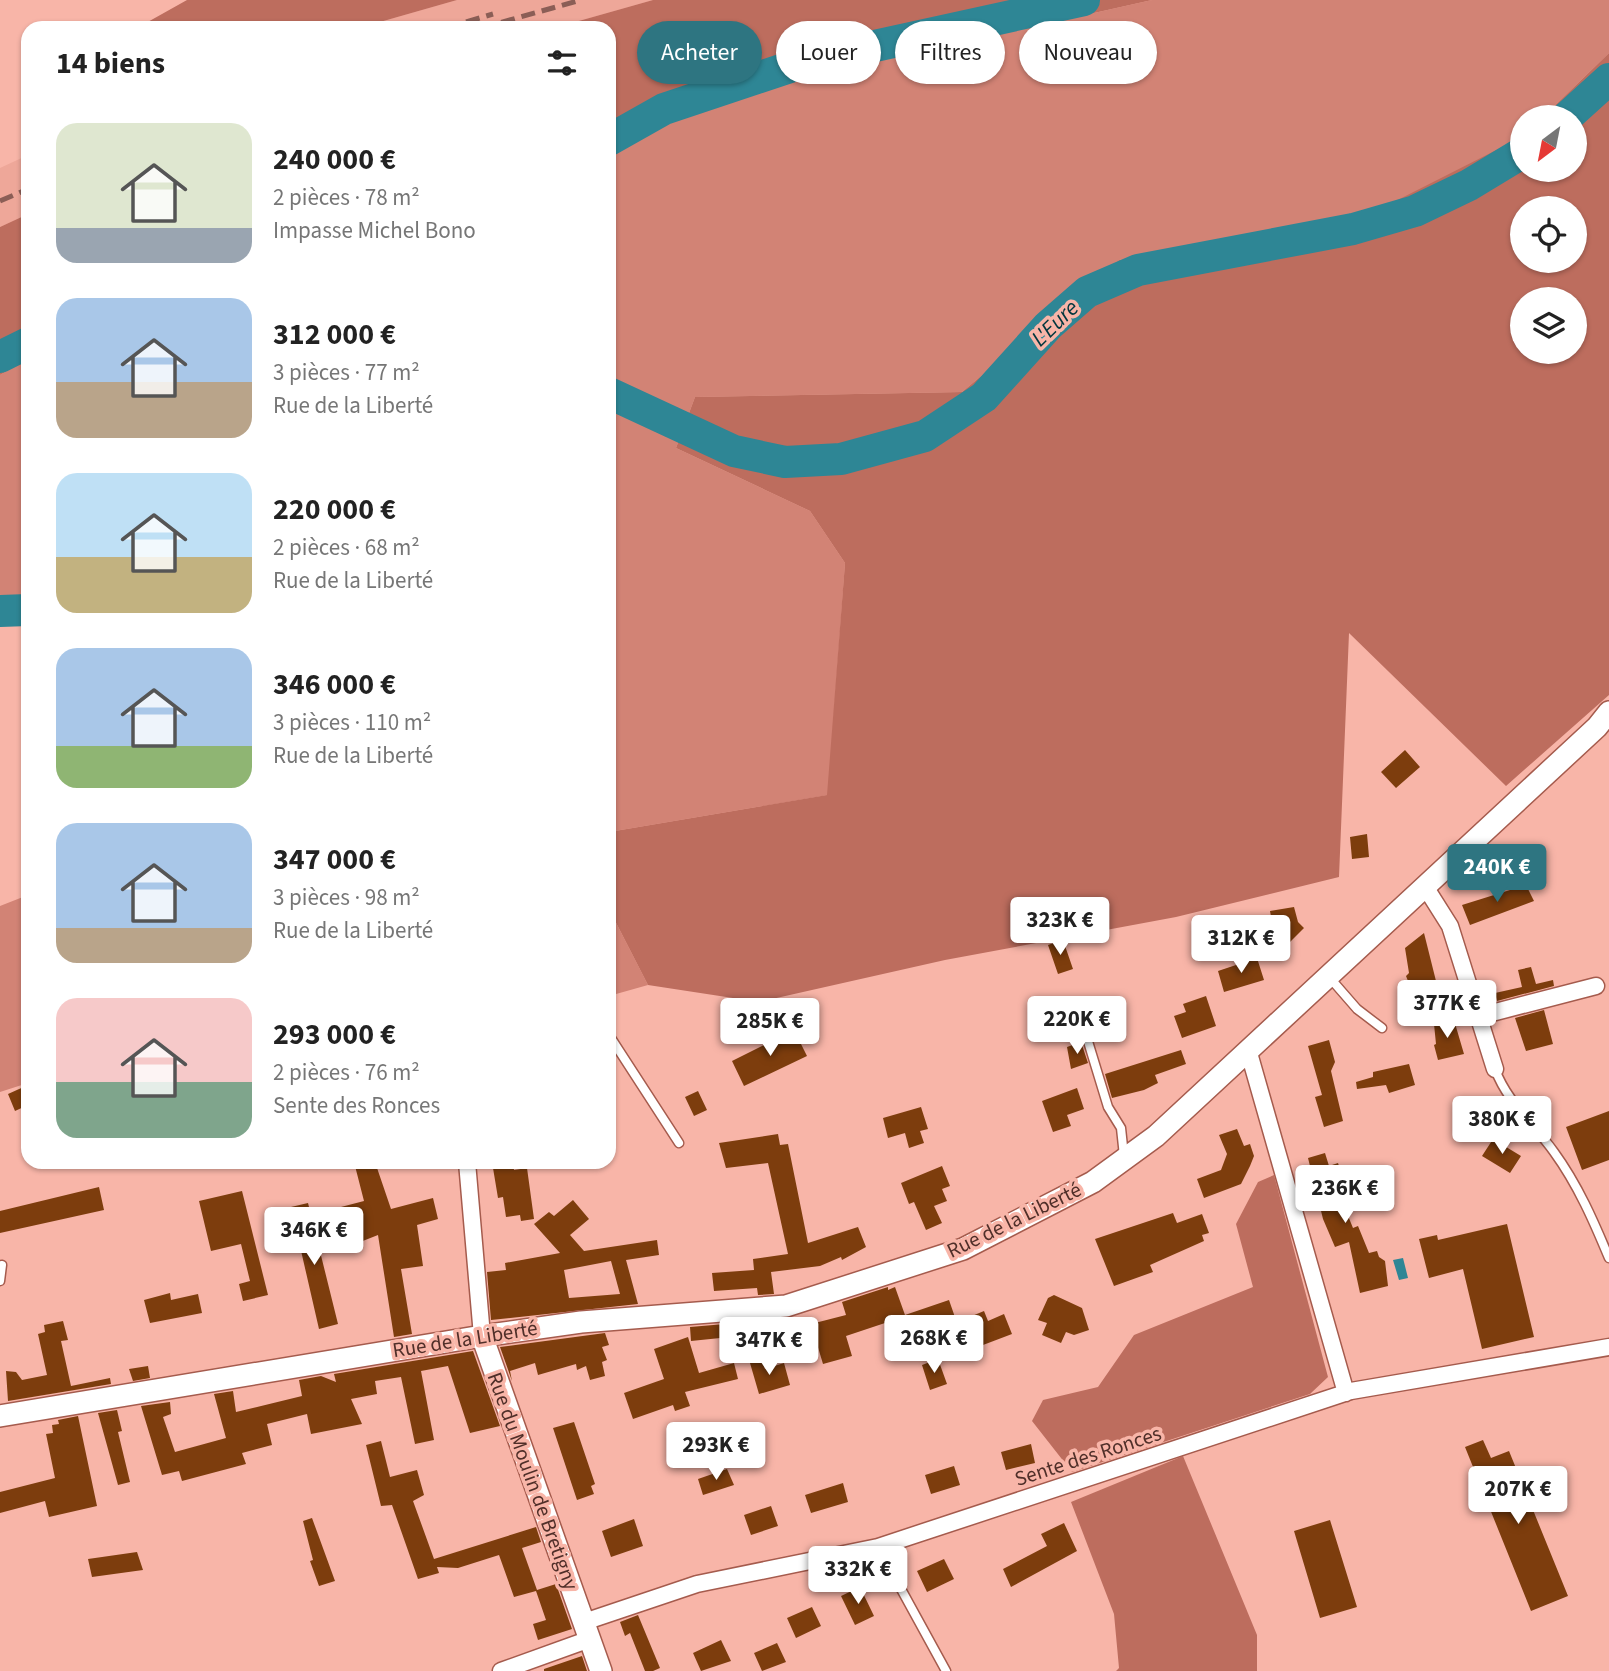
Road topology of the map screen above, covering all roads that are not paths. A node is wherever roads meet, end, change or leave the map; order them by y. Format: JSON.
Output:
{"nodes":[{"id":1,"x":1609,"y":712,"type":"edge"},
{"id":2,"x":1426,"y":888,"type":"junction"},
{"id":3,"x":1330,"y":978,"type":"junction"},
{"id":4,"x":1596,"y":986,"type":"dead end"},
{"id":5,"x":1076,"y":1002,"type":"dead end"},
{"id":6,"x":1480,"y":1016,"type":"junction"},
{"id":7,"x":1382,"y":1028,"type":"dead end"},
{"id":8,"x":616,"y":1046,"type":"edge"},
{"id":9,"x":1249,"y":1053,"type":"junction"},
{"id":10,"x":1496,"y":1069,"type":"joint"},
{"id":11,"x":679,"y":1143,"type":"dead end"},
{"id":12,"x":1124,"y":1159,"type":"junction"},
{"id":13,"x":468,"y":1169,"type":"edge"},
{"id":14,"x":1609,"y":1258,"type":"edge"},
{"id":15,"x":2,"y":1265,"type":"dead end"},
{"id":16,"x":0,"y":1281,"type":"edge"},
{"id":17,"x":482,"y":1336,"type":"junction"},
{"id":18,"x":1609,"y":1347,"type":"edge"},
{"id":19,"x":1346,"y":1393,"type":"junction"},
{"id":20,"x":0,"y":1413,"type":"edge"},
{"id":21,"x":878,"y":1546,"type":"junction"},
{"id":22,"x":587,"y":1630,"type":"junction"},
{"id":23,"x":501,"y":1671,"type":"edge"},
{"id":24,"x":601,"y":1671,"type":"edge"},
{"id":25,"x":946,"y":1671,"type":"edge"}],
"edges":[{"from":1,"to":2,"type":"street","name":"Rue de la Liberté"},
{"from":2,"to":3,"type":"street","name":"Rue de la Liberté"},
{"from":2,"to":6,"type":"street"},
{"from":3,"to":7,"type":"lane"},
{"from":3,"to":9,"type":"street","name":"Rue de la Liberté"},
{"from":4,"to":6,"type":"street"},
{"from":5,"to":12,"type":"lane"},
{"from":6,"to":10,"type":"street"},
{"from":8,"to":11,"type":"lane"},
{"from":9,"to":12,"type":"street","name":"Rue de la Liberté"},
{"from":9,"to":19,"type":"street"},
{"from":10,"to":14,"type":"lane"},
{"from":12,"to":17,"type":"street","name":"Rue de la Liberté"},
{"from":13,"to":17,"type":"street","name":"Rue du Moulin de Bretigny"},
{"from":15,"to":16,"type":"lane"},
{"from":17,"to":20,"type":"street","name":"Rue de la Liberté"},
{"from":17,"to":22,"type":"street","name":"Rue du Moulin de Bretigny"},
{"from":18,"to":19,"type":"street","name":"Sente des Ronces"},
{"from":19,"to":21,"type":"street","name":"Sente des Ronces"},
{"from":21,"to":22,"type":"street","name":"Sente des Ronces"},
{"from":21,"to":25,"type":"lane"},
{"from":22,"to":23,"type":"street","name":"Sente des Ronces"},
{"from":22,"to":24,"type":"street","name":"Rue du Moulin de Bretigny"}]}
